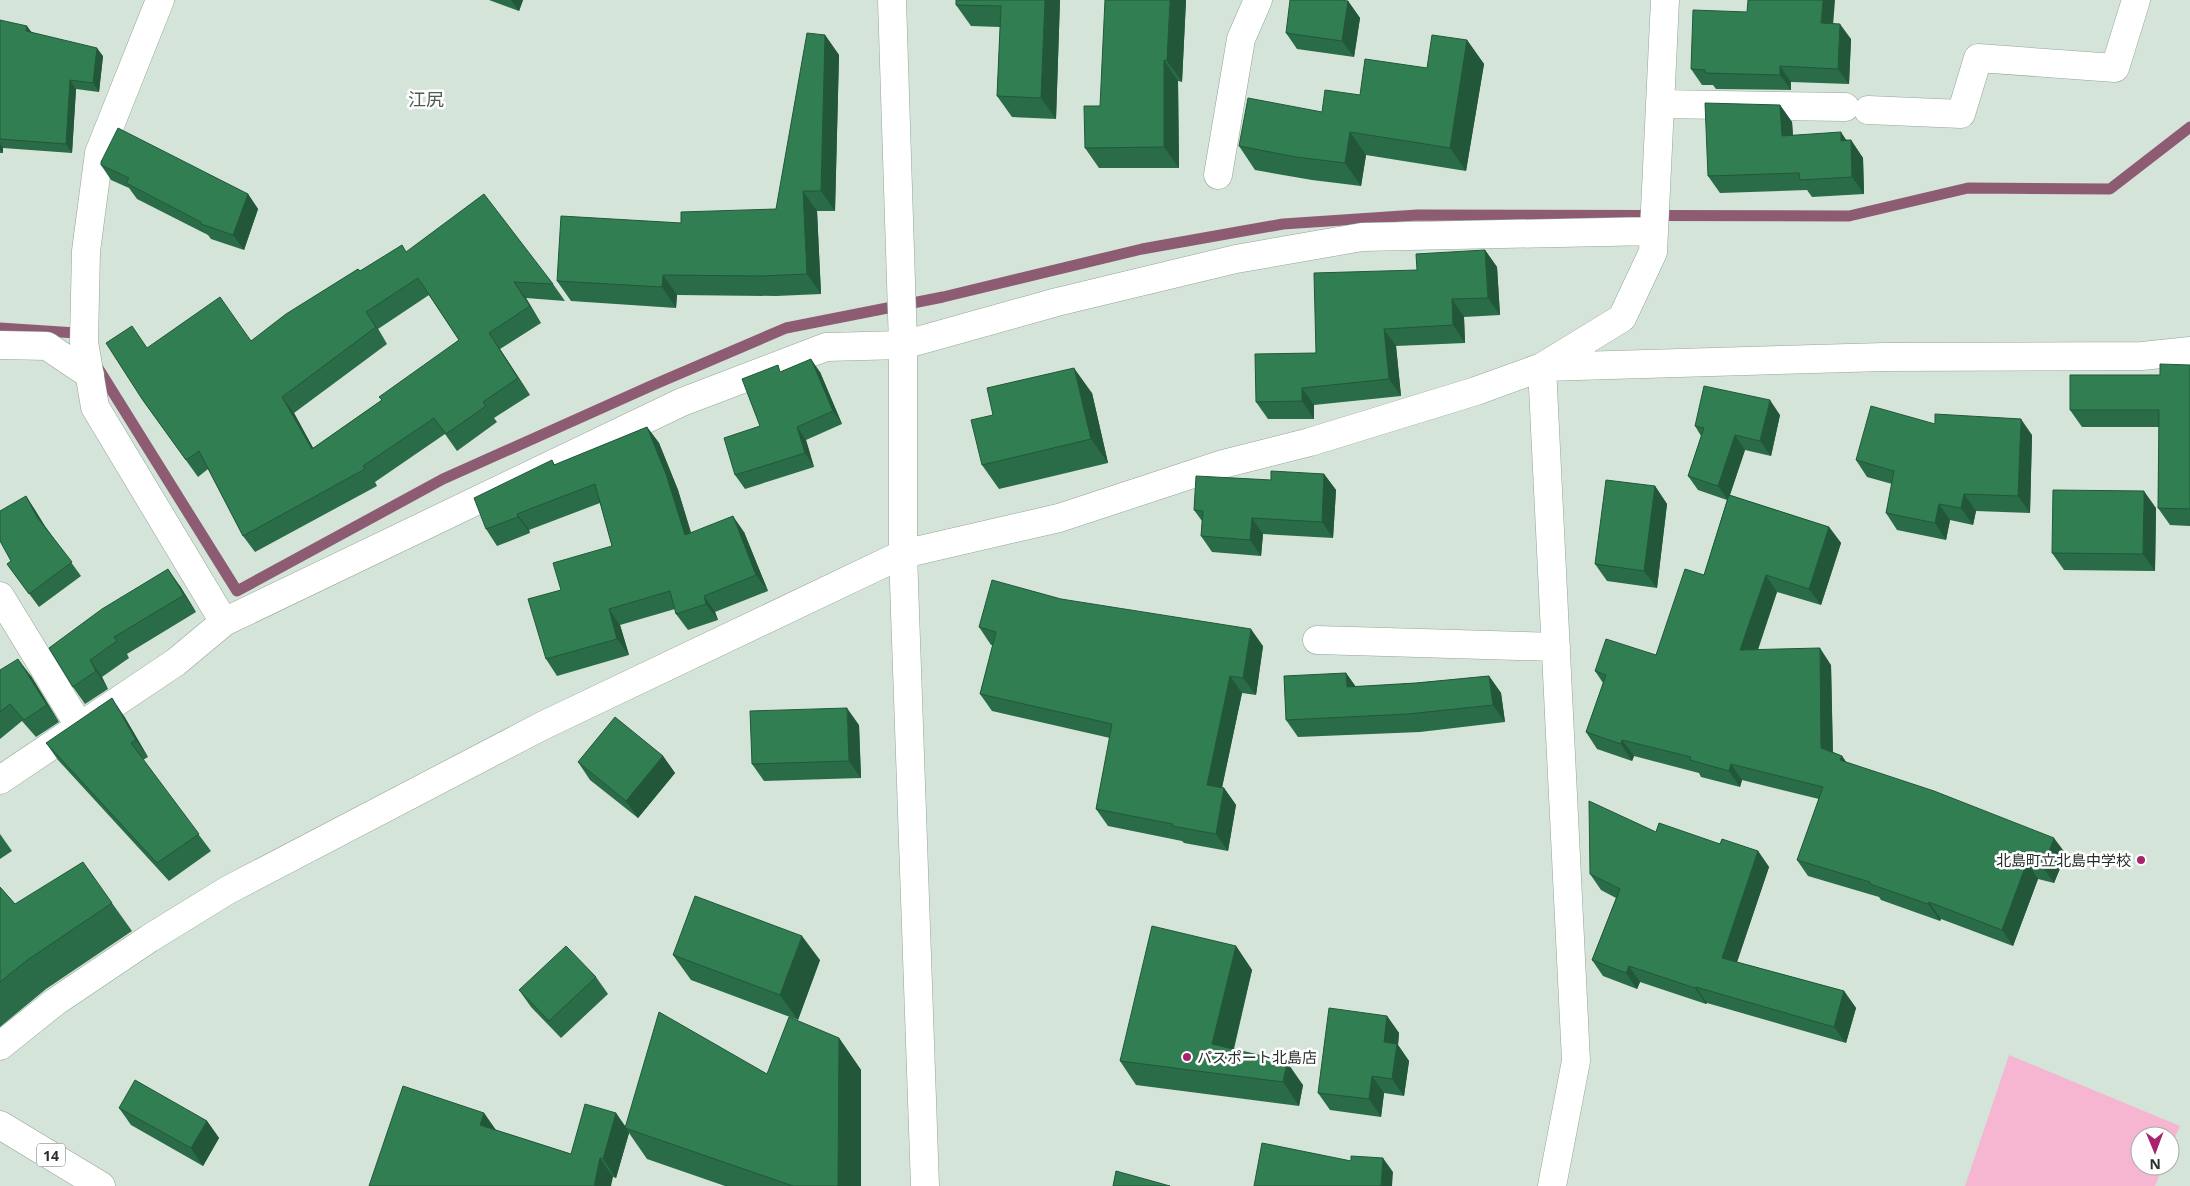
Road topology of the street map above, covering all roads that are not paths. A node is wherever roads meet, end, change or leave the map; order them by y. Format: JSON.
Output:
{"nodes":[{"id":1,"x":160,"y":0,"type":"edge"},
{"id":2,"x":892,"y":0,"type":"edge"},
{"id":3,"x":1258,"y":0,"type":"edge"},
{"id":4,"x":1664,"y":0,"type":"edge"},
{"id":5,"x":2136,"y":0,"type":"edge"},
{"id":6,"x":1660,"y":104,"type":"junction"},
{"id":7,"x":1218,"y":175,"type":"dead end"},
{"id":8,"x":1653,"y":231,"type":"junction"},
{"id":9,"x":902,"y":333,"type":"junction"},
{"id":10,"x":0,"y":345,"type":"edge"},
{"id":11,"x":2190,"y":351,"type":"edge"},
{"id":12,"x":1542,"y":367,"type":"junction"},
{"id":13,"x":90,"y":375,"type":"junction"},
{"id":14,"x":903,"y":554,"type":"junction"},
{"id":15,"x":0,"y":596,"type":"edge"},
{"id":16,"x":224,"y":622,"type":"junction"},
{"id":17,"x":1317,"y":640,"type":"dead end"},
{"id":18,"x":1556,"y":647,"type":"junction"},
{"id":19,"x":80,"y":727,"type":"junction"},
{"id":20,"x":0,"y":780,"type":"edge"},
{"id":21,"x":0,"y":1046,"type":"edge"},
{"id":22,"x":0,"y":1125,"type":"edge"},
{"id":23,"x":102,"y":1186,"type":"edge"},
{"id":24,"x":924,"y":1186,"type":"edge"},
{"id":25,"x":1552,"y":1186,"type":"edge"}],
"edges":[{"from":1,"to":13,"type":"street"},
{"from":2,"to":9,"type":"street"},
{"from":3,"to":7,"type":"street"},
{"from":4,"to":6,"type":"street"},
{"from":5,"to":6,"type":"street"},
{"from":6,"to":8,"type":"street"},
{"from":8,"to":9,"type":"street"},
{"from":8,"to":12,"type":"street"},
{"from":9,"to":14,"type":"street"},
{"from":9,"to":16,"type":"street"},
{"from":10,"to":13,"type":"street"},
{"from":11,"to":12,"type":"street"},
{"from":12,"to":14,"type":"street"},
{"from":12,"to":18,"type":"street"},
{"from":13,"to":16,"type":"street"},
{"from":14,"to":21,"type":"street"},
{"from":14,"to":24,"type":"street"},
{"from":15,"to":19,"type":"street"},
{"from":16,"to":19,"type":"street"},
{"from":17,"to":18,"type":"street"},
{"from":18,"to":25,"type":"street"},
{"from":19,"to":20,"type":"street"},
{"from":22,"to":23,"type":"street","number":"14"}]}
